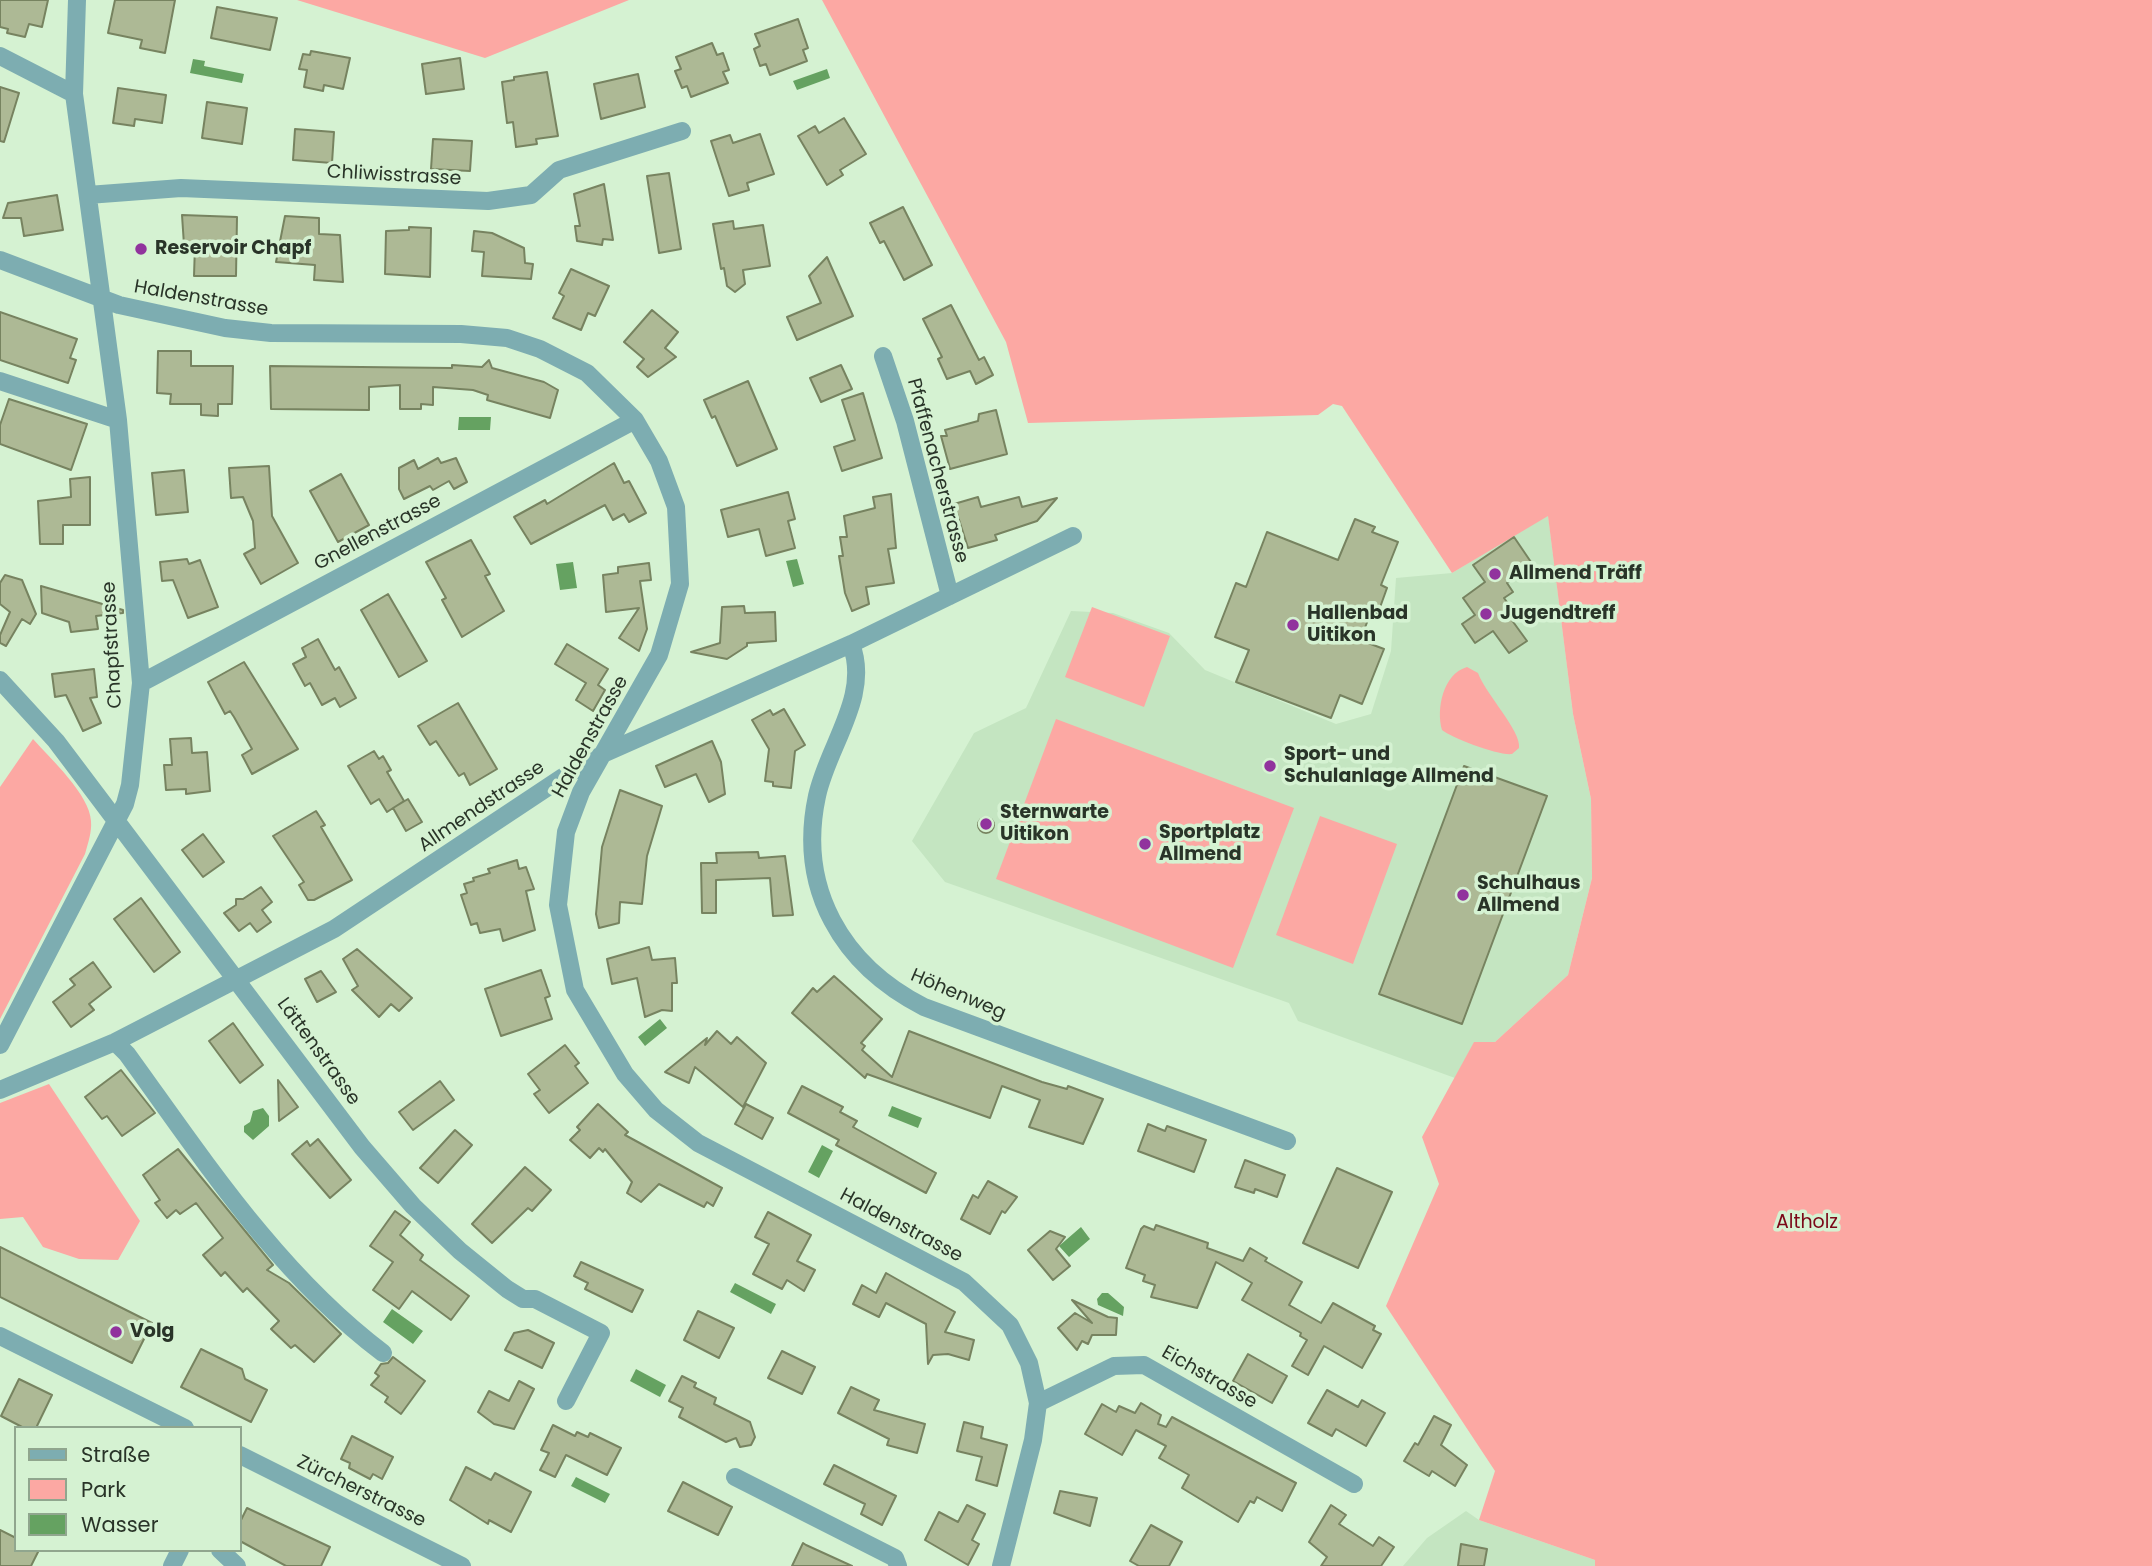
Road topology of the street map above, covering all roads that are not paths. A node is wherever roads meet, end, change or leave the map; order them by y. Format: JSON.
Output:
{"nodes":[{"id":1,"x":78,"y":0,"type":"edge"},
{"id":2,"x":0,"y":56,"type":"edge"},
{"id":3,"x":74,"y":94,"type":"junction"},
{"id":4,"x":682,"y":131,"type":"dead end"},
{"id":5,"x":88,"y":195,"type":"junction"},
{"id":6,"x":0,"y":260,"type":"edge"},
{"id":7,"x":102,"y":298,"type":"junction"},
{"id":8,"x":883,"y":356,"type":"dead end"},
{"id":9,"x":0,"y":381,"type":"edge"},
{"id":10,"x":118,"y":420,"type":"junction"},
{"id":11,"x":635,"y":420,"type":"junction"},
{"id":12,"x":1073,"y":537,"type":"dead end"},
{"id":13,"x":950,"y":596,"type":"junction"},
{"id":14,"x":850,"y":644,"type":"junction"},
{"id":15,"x":0,"y":680,"type":"edge"},
{"id":16,"x":141,"y":683,"type":"junction"},
{"id":17,"x":606,"y":753,"type":"junction"},
{"id":18,"x":117,"y":825,"type":"junction"},
{"id":19,"x":234,"y":979,"type":"junction"},
{"id":20,"x":115,"y":1042,"type":"junction"},
{"id":21,"x":0,"y":1045,"type":"edge"},
{"id":22,"x":0,"y":1090,"type":"edge"},
{"id":23,"x":1287,"y":1141,"type":"dead end"},
{"id":24,"x":0,"y":1336,"type":"edge"},
{"id":25,"x":383,"y":1353,"type":"dead end"},
{"id":26,"x":566,"y":1401,"type":"dead end"},
{"id":27,"x":1038,"y":1404,"type":"junction"},
{"id":28,"x":181,"y":1426,"type":"edge"},
{"id":29,"x":242,"y":1456,"type":"edge"},
{"id":30,"x":735,"y":1477,"type":"dead end"},
{"id":31,"x":1353,"y":1484,"type":"dead end"},
{"id":32,"x":222,"y":1552,"type":"edge"},
{"id":33,"x":237,"y":1566,"type":"edge"},
{"id":34,"x":462,"y":1566,"type":"edge"},
{"id":35,"x":898,"y":1566,"type":"edge"},
{"id":36,"x":1002,"y":1566,"type":"edge"}],
"edges":[{"from":1,"to":3,"type":"street","name":"Chapfstrasse"},
{"from":2,"to":3,"type":"street"},
{"from":3,"to":5,"type":"street","name":"Chapfstrasse"},
{"from":4,"to":5,"type":"street","name":"Chliwisstrasse"},
{"from":5,"to":7,"type":"street","name":"Chapfstrasse"},
{"from":6,"to":7,"type":"street","name":"Haldenstrasse"},
{"from":7,"to":10,"type":"street","name":"Chapfstrasse"},
{"from":7,"to":11,"type":"street","name":"Haldenstrasse"},
{"from":8,"to":13,"type":"street","name":"Pfaffenacherstrasse"},
{"from":9,"to":10,"type":"street"},
{"from":10,"to":16,"type":"street","name":"Chapfstrasse"},
{"from":11,"to":16,"type":"street","name":"Gnellenstrasse"},
{"from":11,"to":17,"type":"street","name":"Haldenstrasse"},
{"from":12,"to":13,"type":"street","name":"Allmendstrasse"},
{"from":13,"to":14,"type":"street","name":"Allmendstrasse"},
{"from":14,"to":17,"type":"street","name":"Allmendstrasse"},
{"from":14,"to":23,"type":"street","name":"Höhenweg"},
{"from":15,"to":18,"type":"street","name":"Lättenstrasse"},
{"from":16,"to":18,"type":"street","name":"Chapfstrasse"},
{"from":17,"to":19,"type":"street","name":"Allmendstrasse"},
{"from":17,"to":27,"type":"street","name":"Haldenstrasse"},
{"from":18,"to":19,"type":"street","name":"Lättenstrasse"},
{"from":18,"to":21,"type":"street","name":"Chapfstrasse"},
{"from":19,"to":20,"type":"street","name":"Allmendstrasse"},
{"from":19,"to":26,"type":"street","name":"Lättenstrasse"},
{"from":20,"to":22,"type":"street","name":"Allmendstrasse"},
{"from":20,"to":25,"type":"street"},
{"from":24,"to":28,"type":"street"},
{"from":27,"to":31,"type":"street","name":"Eichstrasse"},
{"from":27,"to":36,"type":"street","name":"Haldenstrasse"},
{"from":29,"to":34,"type":"street","name":"Zürcherstrasse"},
{"from":30,"to":35,"type":"street"},
{"from":32,"to":33,"type":"street"}]}
